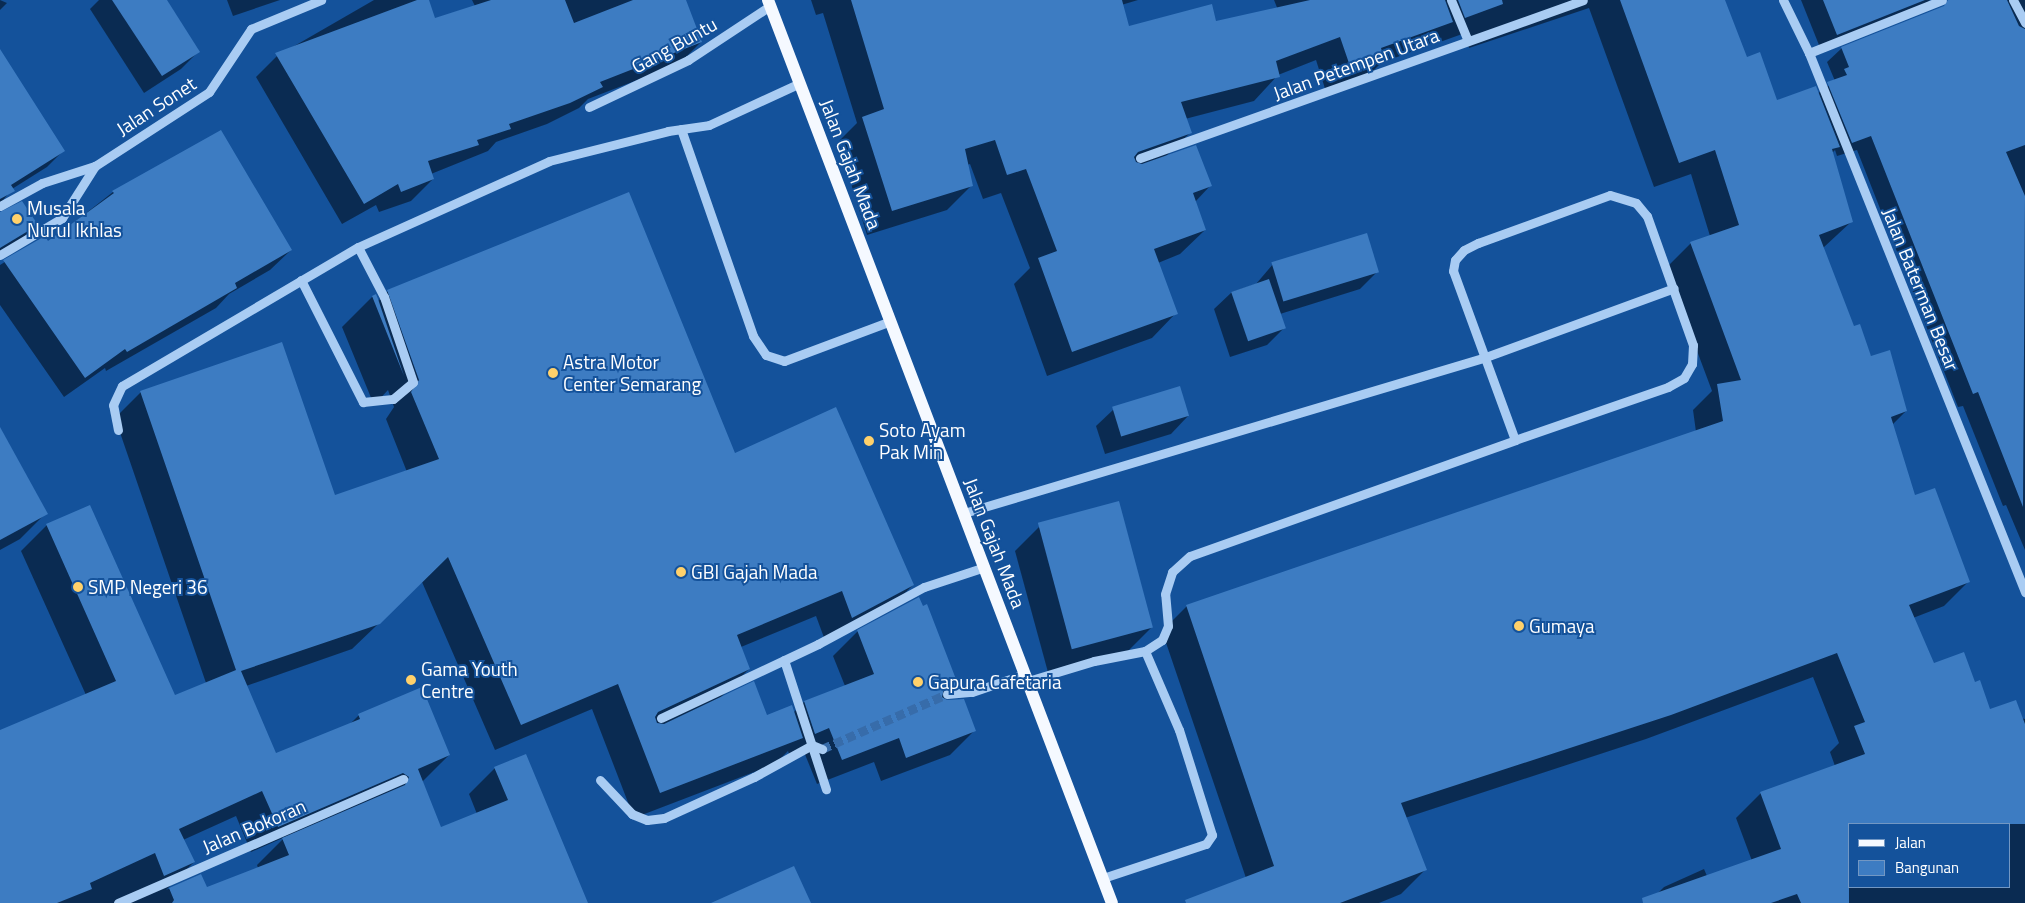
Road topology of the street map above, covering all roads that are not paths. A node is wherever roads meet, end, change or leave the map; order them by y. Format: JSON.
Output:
{"nodes":[{"id":1,"x":321,"y":0,"type":"edge"},
{"id":2,"x":1451,"y":0,"type":"edge"},
{"id":3,"x":1583,"y":0,"type":"edge"},
{"id":4,"x":1783,"y":0,"type":"edge"},
{"id":5,"x":1942,"y":0,"type":"edge"},
{"id":6,"x":2013,"y":0,"type":"edge"},
{"id":7,"x":769,"y":3,"type":"edge"},
{"id":8,"x":2025,"y":23,"type":"edge"},
{"id":9,"x":1468,"y":41,"type":"junction"},
{"id":10,"x":1809,"y":53,"type":"junction"},
{"id":11,"x":800,"y":83,"type":"junction"},
{"id":12,"x":589,"y":106,"type":"dead end"},
{"id":13,"x":681,"y":129,"type":"junction"},
{"id":14,"x":1140,"y":158,"type":"dead end"},
{"id":15,"x":95,"y":166,"type":"junction"},
{"id":16,"x":0,"y":206,"type":"edge"},
{"id":17,"x":358,"y":247,"type":"junction"},
{"id":18,"x":0,"y":255,"type":"edge"},
{"id":19,"x":301,"y":280,"type":"junction"},
{"id":20,"x":1674,"y":288,"type":"junction"},
{"id":21,"x":891,"y":322,"type":"junction"},
{"id":22,"x":1483,"y":358,"type":"junction"},
{"id":23,"x":118,"y":430,"type":"dead end"},
{"id":24,"x":1514,"y":440,"type":"junction"},
{"id":25,"x":964,"y":513,"type":"junction"},
{"id":26,"x":984,"y":567,"type":"junction"},
{"id":27,"x":2025,"y":592,"type":"edge"},
{"id":28,"x":1145,"y":651,"type":"junction"},
{"id":29,"x":784,"y":660,"type":"junction"},
{"id":30,"x":1026,"y":677,"type":"junction"},
{"id":31,"x":948,"y":694,"type":"tunnel mouth"},
{"id":32,"x":661,"y":718,"type":"dead end"},
{"id":33,"x":812,"y":746,"type":"junction"},
{"id":34,"x":822,"y":749,"type":"tunnel mouth"},
{"id":35,"x":403,"y":779,"type":"dead end"},
{"id":36,"x":600,"y":780,"type":"dead end"},
{"id":37,"x":826,"y":789,"type":"dead end"},
{"id":38,"x":1103,"y":878,"type":"junction"},
{"id":39,"x":118,"y":903,"type":"edge"},
{"id":40,"x":1112,"y":903,"type":"edge"}],
"edges":[{"from":1,"to":15,"type":"street","name":"Jalan Sonet"},
{"from":2,"to":9,"type":"street"},
{"from":3,"to":9,"type":"street","name":"Jalan Petempen Utara"},
{"from":4,"to":10,"type":"street","name":"Jalan Baterman Besar"},
{"from":5,"to":10,"type":"street"},
{"from":6,"to":8,"type":"street"},
{"from":7,"to":11,"type":"main road","name":"Jalan Gajah Mada"},
{"from":7,"to":12,"type":"street","name":"Gang Buntu"},
{"from":9,"to":14,"type":"street","name":"Jalan Petempen Utara"},
{"from":10,"to":27,"type":"street","name":"Jalan Baterman Besar"},
{"from":11,"to":13,"type":"street"},
{"from":11,"to":21,"type":"main road","name":"Jalan Gajah Mada"},
{"from":13,"to":17,"type":"street"},
{"from":13,"to":21,"type":"street"},
{"from":15,"to":16,"type":"street","name":"Jalan Sonet"},
{"from":15,"to":18,"type":"street","name":"Jalan Sonet"},
{"from":17,"to":19,"type":"street"},
{"from":17,"to":19,"type":"street"},
{"from":19,"to":23,"type":"street"},
{"from":20,"to":22,"type":"street"},
{"from":20,"to":22,"type":"street"},
{"from":20,"to":24,"type":"street"},
{"from":21,"to":25,"type":"main road","name":"Jalan Gajah Mada"},
{"from":22,"to":24,"type":"street"},
{"from":22,"to":25,"type":"street"},
{"from":24,"to":28,"type":"street"},
{"from":25,"to":26,"type":"main road","name":"Jalan Gajah Mada"},
{"from":26,"to":29,"type":"street"},
{"from":26,"to":30,"type":"main road","name":"Jalan Gajah Mada"},
{"from":28,"to":30,"type":"street"},
{"from":28,"to":38,"type":"street"},
{"from":29,"to":32,"type":"street"},
{"from":29,"to":33,"type":"street"},
{"from":30,"to":31,"type":"street"},
{"from":30,"to":38,"type":"main road","name":"Jalan Gajah Mada"},
{"from":33,"to":34,"type":"street"},
{"from":33,"to":36,"type":"street"},
{"from":33,"to":37,"type":"street"},
{"from":35,"to":39,"type":"street","name":"Jalan Bokoran"},
{"from":38,"to":40,"type":"main road","name":"Jalan Gajah Mada"}]}
